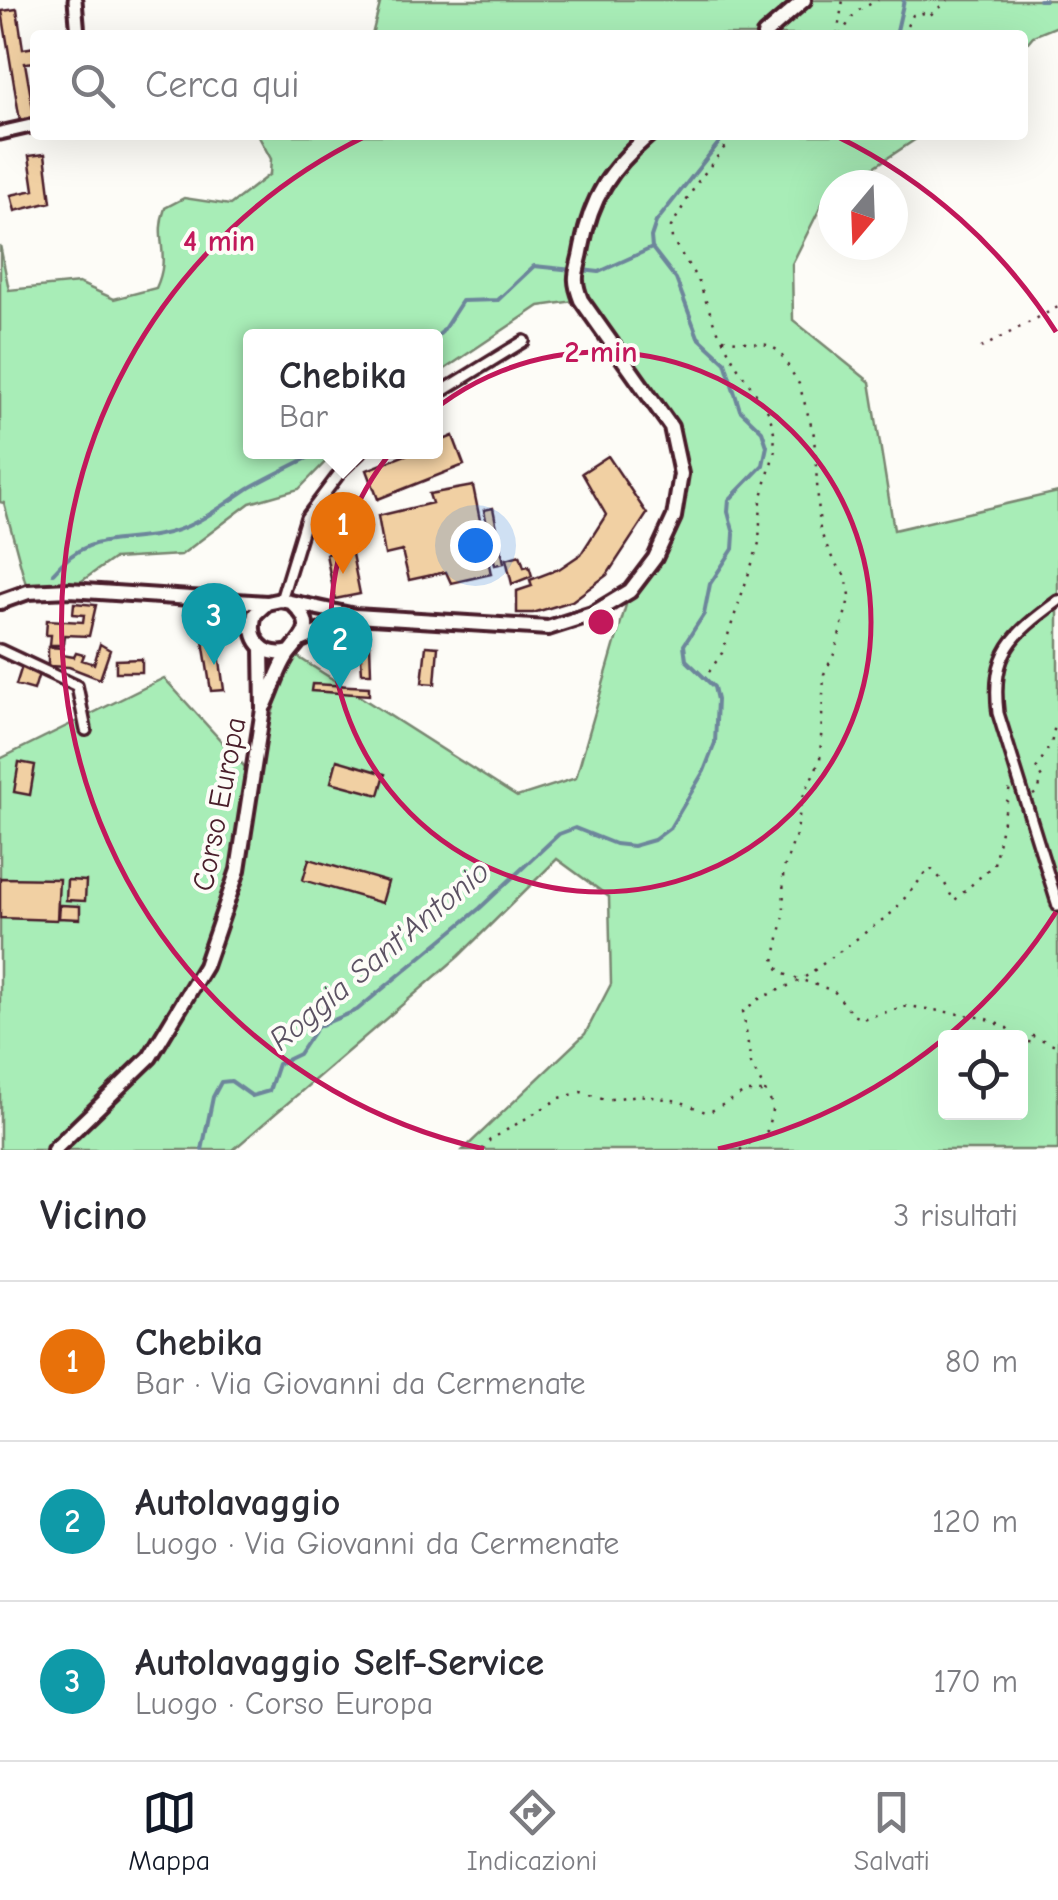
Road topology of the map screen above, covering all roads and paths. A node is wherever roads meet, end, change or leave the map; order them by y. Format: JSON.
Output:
{"nodes":[{"id":1,"x":75,"y":0,"type":"edge"},
{"id":2,"x":804,"y":0,"type":"edge"},
{"id":3,"x":844,"y":0,"type":"edge"},
{"id":4,"x":878,"y":0,"type":"edge"},
{"id":5,"x":948,"y":0,"type":"edge"},
{"id":6,"x":78,"y":30,"type":"edge"},
{"id":7,"x":770,"y":30,"type":"edge"},
{"id":8,"x":839,"y":30,"type":"edge"},
{"id":9,"x":842,"y":30,"type":"edge"},
{"id":10,"x":905,"y":30,"type":"edge"},
{"id":11,"x":30,"y":126,"type":"edge"},
{"id":12,"x":0,"y":133,"type":"edge"},
{"id":13,"x":644,"y":140,"type":"edge"},
{"id":14,"x":730,"y":140,"type":"edge"},
{"id":15,"x":1058,"y":307,"type":"edge"},
{"id":16,"x":723,"y":340,"type":"junction"},
{"id":17,"x":524,"y":341,"type":"dead end"},
{"id":18,"x":981,"y":348,"type":"dead end"},
{"id":19,"x":443,"y":391,"type":"edge"},
{"id":20,"x":354,"y":459,"type":"edge"},
{"id":21,"x":1058,"y":601,"type":"edge"},
{"id":22,"x":0,"y":602,"type":"edge"},
{"id":23,"x":217,"y":602,"type":"junction"},
{"id":24,"x":287,"y":602,"type":"junction"},
{"id":25,"x":266,"y":603,"type":"junction"},
{"id":26,"x":355,"y":616,"type":"junction"},
{"id":27,"x":252,"y":628,"type":"junction"},
{"id":28,"x":303,"y":639,"type":"junction"},
{"id":29,"x":262,"y":648,"type":"junction"},
{"id":30,"x":0,"y":650,"type":"edge"},
{"id":31,"x":290,"y":652,"type":"junction"},
{"id":32,"x":709,"y":672,"type":"dead end"},
{"id":33,"x":264,"y":709,"type":"junction"},
{"id":34,"x":1058,"y":725,"type":"edge"},
{"id":35,"x":86,"y":730,"type":"dead end"},
{"id":36,"x":1014,"y":766,"type":"junction"},
{"id":37,"x":1025,"y":799,"type":"junction"},
{"id":38,"x":1058,"y":906,"type":"edge"},
{"id":39,"x":801,"y":980,"type":"junction"},
{"id":40,"x":1009,"y":1030,"type":"edge"},
{"id":41,"x":1028,"y":1044,"type":"edge"},
{"id":42,"x":1058,"y":1046,"type":"edge"},
{"id":43,"x":766,"y":1092,"type":"junction"},
{"id":44,"x":54,"y":1150,"type":"edge"},
{"id":45,"x":482,"y":1150,"type":"edge"},
{"id":46,"x":740,"y":1150,"type":"edge"}],
"edges":[{"from":1,"to":6,"type":"street"},
{"from":2,"to":7,"type":"main road"},
{"from":3,"to":8,"type":"path"},
{"from":4,"to":9,"type":"path"},
{"from":5,"to":10,"type":"path"},
{"from":11,"to":12,"type":"street"},
{"from":13,"to":26,"type":"main road"},
{"from":14,"to":16,"type":"path"},
{"from":15,"to":18,"type":"path"},
{"from":16,"to":32,"type":"path"},
{"from":16,"to":39,"type":"path"},
{"from":17,"to":19,"type":"street"},
{"from":20,"to":24,"type":"street"},
{"from":21,"to":36,"type":"street"},
{"from":22,"to":23,"type":"main road"},
{"from":23,"to":25,"type":"main road"},
{"from":23,"to":27,"type":"main road"},
{"from":24,"to":25,"type":"main road"},
{"from":24,"to":26,"type":"main road"},
{"from":24,"to":28,"type":"main road"},
{"from":25,"to":27,"type":"main road"},
{"from":26,"to":28,"type":"main road"},
{"from":27,"to":29,"type":"main road"},
{"from":28,"to":31,"type":"main road"},
{"from":29,"to":31,"type":"main road"},
{"from":29,"to":33,"type":"main road","name":"Corso Europa"},
{"from":30,"to":35,"type":"street"},
{"from":31,"to":33,"type":"main road"},
{"from":33,"to":44,"type":"main road","name":"Corso Europa"},
{"from":34,"to":37,"type":"path"},
{"from":36,"to":37,"type":"street"},
{"from":36,"to":39,"type":"path"},
{"from":37,"to":38,"type":"street"},
{"from":39,"to":40,"type":"path"},
{"from":39,"to":43,"type":"path"},
{"from":41,"to":42,"type":"path"},
{"from":43,"to":45,"type":"path"},
{"from":43,"to":46,"type":"path"}]}
